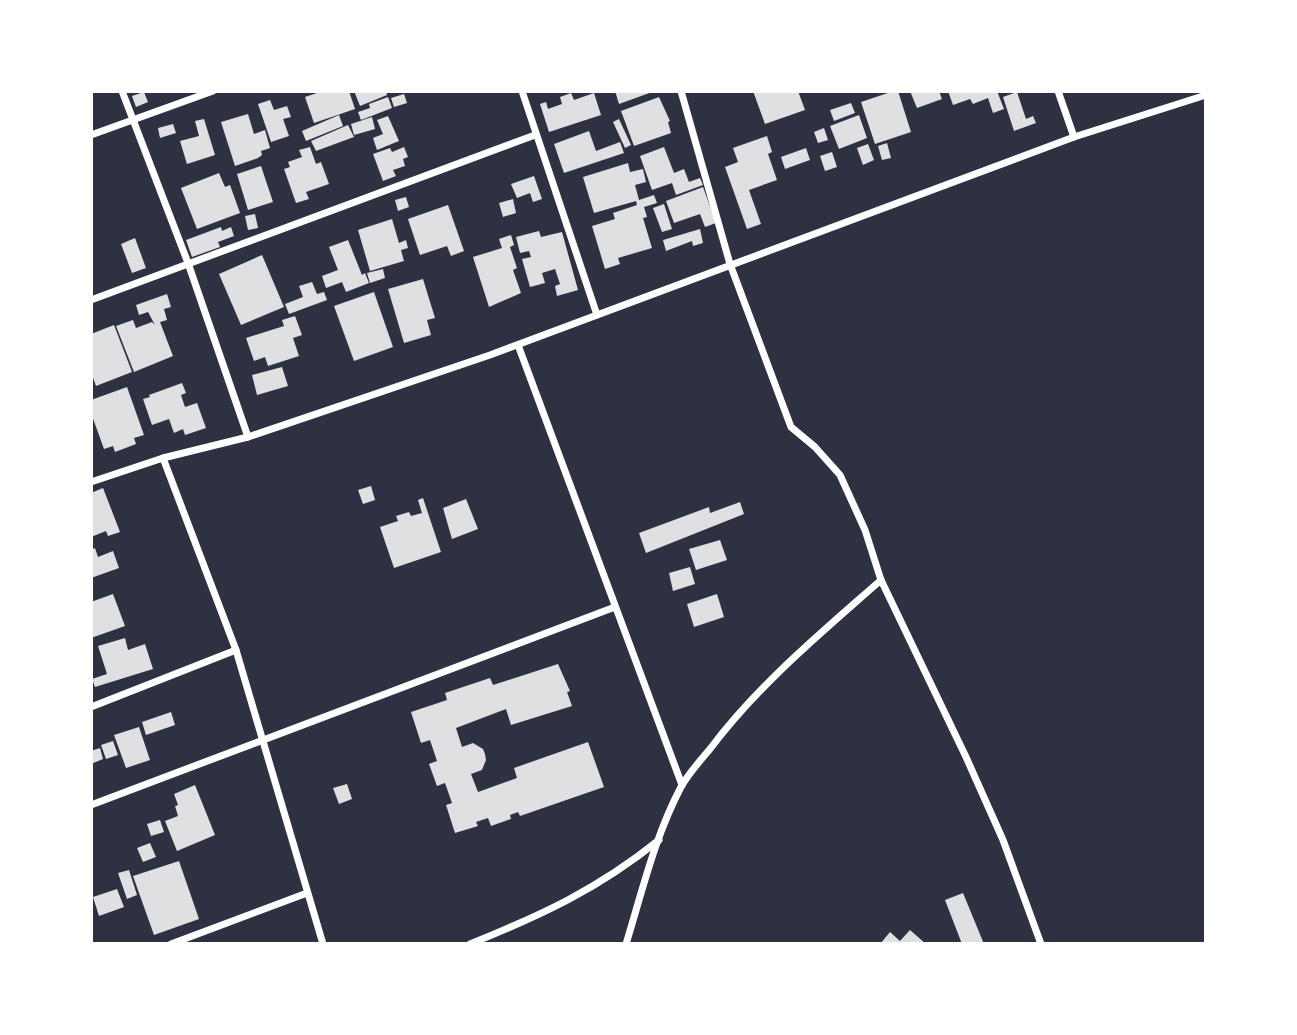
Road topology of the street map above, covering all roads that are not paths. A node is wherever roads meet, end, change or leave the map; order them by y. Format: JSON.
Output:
{"nodes":[{"id":1,"x":122,"y":91,"type":"edge"},
{"id":2,"x":213,"y":91,"type":"edge"},
{"id":3,"x":522,"y":91,"type":"edge"},
{"id":4,"x":681,"y":91,"type":"edge"},
{"id":5,"x":1059,"y":91,"type":"edge"},
{"id":6,"x":1206,"y":95,"type":"edge"},
{"id":7,"x":132,"y":119,"type":"junction"},
{"id":8,"x":91,"y":135,"type":"edge"},
{"id":9,"x":536,"y":135,"type":"junction"},
{"id":10,"x":1073,"y":137,"type":"junction"},
{"id":11,"x":188,"y":263,"type":"junction"},
{"id":12,"x":730,"y":264,"type":"junction"},
{"id":13,"x":91,"y":300,"type":"edge"},
{"id":14,"x":597,"y":315,"type":"junction"},
{"id":15,"x":518,"y":345,"type":"junction"},
{"id":16,"x":248,"y":437,"type":"junction"},
{"id":17,"x":163,"y":458,"type":"junction"},
{"id":18,"x":91,"y":482,"type":"edge"},
{"id":19,"x":881,"y":580,"type":"junction"},
{"id":20,"x":615,"y":607,"type":"junction"},
{"id":21,"x":236,"y":650,"type":"junction"},
{"id":22,"x":91,"y":707,"type":"edge"},
{"id":23,"x":262,"y":739,"type":"junction"},
{"id":24,"x":682,"y":785,"type":"junction"},
{"id":25,"x":91,"y":805,"type":"edge"},
{"id":26,"x":659,"y":840,"type":"junction"},
{"id":27,"x":307,"y":892,"type":"junction"},
{"id":28,"x":172,"y":944,"type":"edge"},
{"id":29,"x":323,"y":944,"type":"edge"},
{"id":30,"x":470,"y":944,"type":"edge"},
{"id":31,"x":626,"y":944,"type":"edge"},
{"id":32,"x":1041,"y":944,"type":"edge"}],
"edges":[{"from":1,"to":7,"type":"street"},
{"from":2,"to":7,"type":"street"},
{"from":3,"to":9,"type":"street"},
{"from":4,"to":12,"type":"street"},
{"from":5,"to":10,"type":"street"},
{"from":6,"to":10,"type":"street"},
{"from":7,"to":8,"type":"street"},
{"from":7,"to":11,"type":"street"},
{"from":9,"to":11,"type":"street"},
{"from":9,"to":14,"type":"street"},
{"from":10,"to":12,"type":"street"},
{"from":11,"to":13,"type":"street"},
{"from":11,"to":16,"type":"street"},
{"from":12,"to":14,"type":"street"},
{"from":12,"to":19,"type":"street"},
{"from":14,"to":15,"type":"street"},
{"from":15,"to":16,"type":"street"},
{"from":15,"to":20,"type":"street"},
{"from":16,"to":17,"type":"street"},
{"from":17,"to":18,"type":"street"},
{"from":17,"to":21,"type":"street"},
{"from":19,"to":24,"type":"street"},
{"from":19,"to":32,"type":"street"},
{"from":20,"to":23,"type":"street"},
{"from":20,"to":24,"type":"street"},
{"from":21,"to":22,"type":"street"},
{"from":21,"to":23,"type":"street"},
{"from":23,"to":25,"type":"street"},
{"from":23,"to":27,"type":"street"},
{"from":24,"to":26,"type":"street"},
{"from":26,"to":30,"type":"street"},
{"from":26,"to":31,"type":"street"},
{"from":27,"to":28,"type":"street"},
{"from":27,"to":29,"type":"street"}]}
